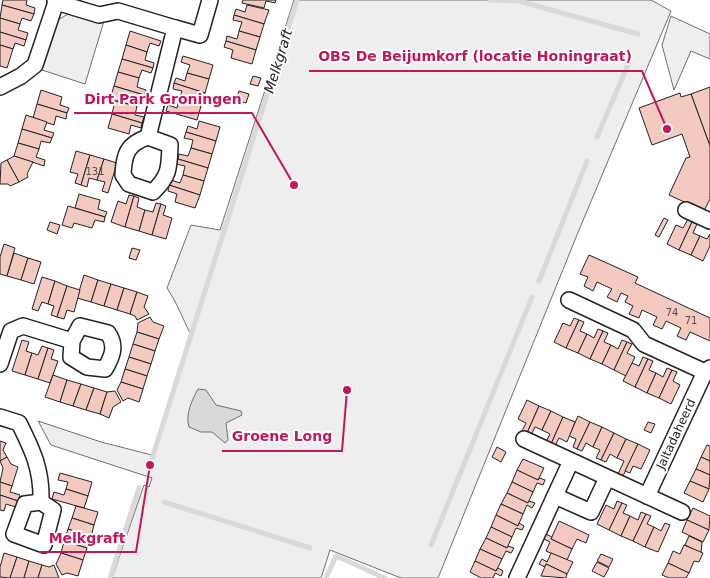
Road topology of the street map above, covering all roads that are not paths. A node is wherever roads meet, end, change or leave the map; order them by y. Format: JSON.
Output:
{"nodes":[{"id":1,"x":210,"y":0,"type":"edge"},
{"id":2,"x":56,"y":1,"type":"edge"},
{"id":3,"x":176,"y":28,"type":"junction"},
{"id":4,"x":0,"y":87,"type":"edge"},
{"id":5,"x":148,"y":137,"type":"dead end"},
{"id":6,"x":686,"y":210,"type":"dead end"},
{"id":7,"x":710,"y":221,"type":"edge"},
{"id":8,"x":569,"y":300,"type":"dead end"},
{"id":9,"x":72,"y":342,"type":"dead end"},
{"id":10,"x":0,"y":364,"type":"edge"},
{"id":11,"x":708,"y":370,"type":"edge"},
{"id":12,"x":0,"y":417,"type":"edge"},
{"id":13,"x":524,"y":439,"type":"dead end"},
{"id":14,"x":571,"y":461,"type":"junction"},
{"id":15,"x":607,"y":478,"type":"junction"},
{"id":16,"x":555,"y":496,"type":"junction"},
{"id":17,"x":647,"y":496,"type":"junction"},
{"id":18,"x":41,"y":502,"type":"dead end"},
{"id":19,"x":682,"y":512,"type":"dead end"},
{"id":20,"x":516,"y":578,"type":"edge"}],
"edges":[{"from":1,"to":3,"type":"street"},
{"from":2,"to":3,"type":"street"},
{"from":2,"to":4,"type":"street"},
{"from":3,"to":5,"type":"street"},
{"from":6,"to":7,"type":"street"},
{"from":8,"to":11,"type":"street","name":"Jaltadaheerd"},
{"from":9,"to":10,"type":"street"},
{"from":11,"to":17,"type":"street","name":"Jaltadaheerd"},
{"from":12,"to":18,"type":"street"},
{"from":13,"to":14,"type":"street"},
{"from":14,"to":15,"type":"street"},
{"from":14,"to":16,"type":"street"},
{"from":15,"to":16,"type":"street"},
{"from":15,"to":17,"type":"street"},
{"from":16,"to":20,"type":"street"},
{"from":17,"to":19,"type":"street"}]}
